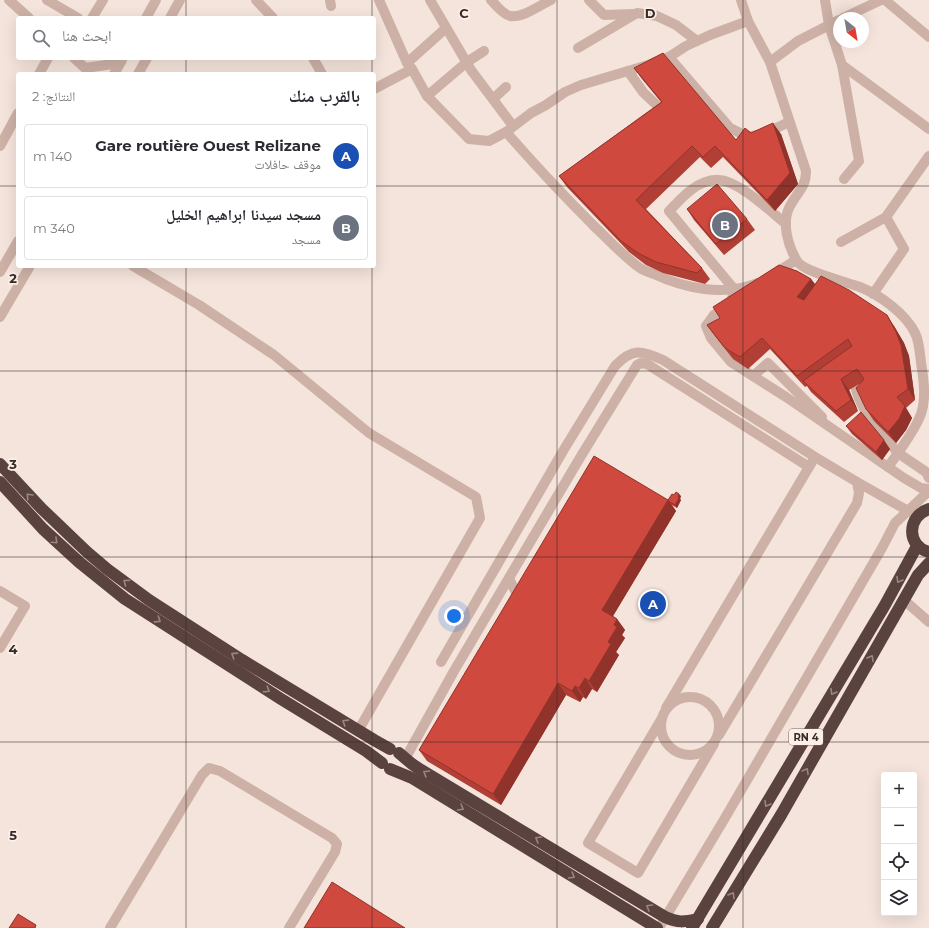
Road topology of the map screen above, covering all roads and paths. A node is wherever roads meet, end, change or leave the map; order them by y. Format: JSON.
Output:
{"nodes":[{"id":1,"x":9,"y":0,"type":"edge"},
{"id":2,"x":47,"y":0,"type":"edge"},
{"id":3,"x":102,"y":0,"type":"edge"},
{"id":4,"x":156,"y":0,"type":"edge"},
{"id":5,"x":180,"y":0,"type":"edge"},
{"id":6,"x":256,"y":0,"type":"edge"},
{"id":7,"x":379,"y":0,"type":"edge"},
{"id":8,"x":430,"y":0,"type":"edge"},
{"id":9,"x":491,"y":0,"type":"edge"},
{"id":10,"x":502,"y":0,"type":"edge"},
{"id":11,"x":551,"y":0,"type":"edge"},
{"id":12,"x":589,"y":0,"type":"edge"},
{"id":13,"x":741,"y":0,"type":"edge"},
{"id":14,"x":825,"y":0,"type":"edge"},
{"id":15,"x":881,"y":0,"type":"edge"},
{"id":16,"x":885,"y":0,"type":"edge"},
{"id":17,"x":504,"y":12,"type":"junction"},
{"id":18,"x":856,"y":12,"type":"edge"},
{"id":19,"x":637,"y":13,"type":"junction"},
{"id":20,"x":27,"y":16,"type":"edge"},
{"id":21,"x":75,"y":16,"type":"edge"},
{"id":22,"x":93,"y":16,"type":"edge"},
{"id":23,"x":147,"y":16,"type":"edge"},
{"id":24,"x":171,"y":16,"type":"edge"},
{"id":25,"x":271,"y":16,"type":"edge"},
{"id":26,"x":748,"y":21,"type":"junction"},
{"id":27,"x":833,"y":23,"type":"edge"},
{"id":28,"x":829,"y":25,"type":"junction"},
{"id":29,"x":446,"y":28,"type":"junction"},
{"id":30,"x":929,"y":37,"type":"edge"},
{"id":31,"x":697,"y":41,"type":"junction"},
{"id":32,"x":578,"y":48,"type":"dead end"},
{"id":33,"x":484,"y":51,"type":"dead end"},
{"id":34,"x":669,"y":57,"type":"junction"},
{"id":35,"x":47,"y":60,"type":"edge"},
{"id":36,"x":76,"y":60,"type":"edge"},
{"id":37,"x":122,"y":60,"type":"edge"},
{"id":38,"x":146,"y":60,"type":"edge"},
{"id":39,"x":314,"y":60,"type":"edge"},
{"id":40,"x":467,"y":62,"type":"junction"},
{"id":41,"x":770,"y":62,"type":"junction"},
{"id":42,"x":842,"y":65,"type":"junction"},
{"id":43,"x":409,"y":66,"type":"junction"},
{"id":44,"x":628,"y":71,"type":"junction"},
{"id":45,"x":40,"y":72,"type":"edge"},
{"id":46,"x":115,"y":72,"type":"edge"},
{"id":47,"x":139,"y":72,"type":"edge"},
{"id":48,"x":321,"y":72,"type":"edge"},
{"id":49,"x":506,"y":87,"type":"dead end"},
{"id":50,"x":376,"y":88,"type":"edge"},
{"id":51,"x":427,"y":96,"type":"junction"},
{"id":52,"x":493,"y":98,"type":"junction"},
{"id":53,"x":16,"y":117,"type":"edge"},
{"id":54,"x":650,"y":120,"type":"edge"},
{"id":55,"x":789,"y":122,"type":"junction"},
{"id":56,"x":510,"y":129,"type":"junction"},
{"id":57,"x":929,"y":129,"type":"edge"},
{"id":58,"x":0,"y":146,"type":"edge"},
{"id":59,"x":929,"y":156,"type":"edge"},
{"id":60,"x":844,"y":179,"type":"dead end"},
{"id":61,"x":886,"y":217,"type":"junction"},
{"id":62,"x":786,"y":224,"type":"junction"},
{"id":63,"x":840,"y":242,"type":"dead end"},
{"id":64,"x":16,"y":244,"type":"edge"},
{"id":65,"x":796,"y":260,"type":"junction"},
{"id":66,"x":29,"y":268,"type":"edge"},
{"id":67,"x":136,"y":268,"type":"edge"},
{"id":68,"x":0,"y":272,"type":"edge"},
{"id":69,"x":734,"y":289,"type":"junction"},
{"id":70,"x":873,"y":294,"type":"junction"},
{"id":71,"x":0,"y":317,"type":"edge"},
{"id":72,"x":753,"y":376,"type":"junction"},
{"id":73,"x":856,"y":390,"type":"edge"},
{"id":74,"x":840,"y":435,"type":"junction"},
{"id":75,"x":898,"y":453,"type":"junction"},
{"id":76,"x":815,"y":457,"type":"junction"},
{"id":77,"x":0,"y":464,"type":"edge"},
{"id":78,"x":809,"y":467,"type":"junction"},
{"id":79,"x":888,"y":467,"type":"junction"},
{"id":80,"x":929,"y":478,"type":"edge"},
{"id":81,"x":0,"y":482,"type":"edge"},
{"id":82,"x":857,"y":482,"type":"junction"},
{"id":83,"x":929,"y":490,"type":"edge"},
{"id":84,"x":929,"y":510,"type":"edge"},
{"id":85,"x":912,"y":513,"type":"junction"},
{"id":86,"x":917,"y":546,"type":"junction"},
{"id":87,"x":527,"y":547,"type":"junction"},
{"id":88,"x":929,"y":552,"type":"edge"},
{"id":89,"x":537,"y":556,"type":"junction"},
{"id":90,"x":929,"y":563,"type":"edge"},
{"id":91,"x":0,"y":591,"type":"edge"},
{"id":92,"x":904,"y":600,"type":"junction"},
{"id":93,"x":489,"y":617,"type":"junction"},
{"id":94,"x":929,"y":622,"type":"edge"},
{"id":95,"x":0,"y":648,"type":"edge"},
{"id":96,"x":480,"y":651,"type":"junction"},
{"id":97,"x":441,"y":662,"type":"dead end"},
{"id":98,"x":666,"y":708,"type":"junction"},
{"id":99,"x":662,"y":718,"type":"junction"},
{"id":100,"x":358,"y":731,"type":"junction"},
{"id":101,"x":716,"y":739,"type":"junction"},
{"id":102,"x":398,"y":753,"type":"junction"},
{"id":103,"x":386,"y":766,"type":"junction"},
{"id":104,"x":665,"y":917,"type":"junction"},
{"id":105,"x":695,"y":923,"type":"edge"},
{"id":106,"x":110,"y":928,"type":"edge"},
{"id":107,"x":289,"y":928,"type":"edge"},
{"id":108,"x":658,"y":928,"type":"edge"},
{"id":109,"x":712,"y":928,"type":"edge"}],
"edges":[{"from":1,"to":20,"type":"street"},
{"from":2,"to":21,"type":"street"},
{"from":3,"to":22,"type":"street"},
{"from":4,"to":23,"type":"street"},
{"from":5,"to":24,"type":"street"},
{"from":6,"to":25,"type":"street"},
{"from":7,"to":43,"type":"street"},
{"from":8,"to":29,"type":"street"},
{"from":9,"to":17,"type":"street"},
{"from":10,"to":17,"type":"street"},
{"from":11,"to":17,"type":"street"},
{"from":12,"to":19,"type":"street"},
{"from":13,"to":26,"type":"street"},
{"from":14,"to":28,"type":"street"},
{"from":15,"to":18,"type":"street"},
{"from":16,"to":30,"type":"street"},
{"from":19,"to":31,"type":"street"},
{"from":19,"to":32,"type":"street"},
{"from":26,"to":31,"type":"street"},
{"from":26,"to":41,"type":"street"},
{"from":27,"to":28,"type":"street"},
{"from":28,"to":41,"type":"street"},
{"from":28,"to":42,"type":"street"},
{"from":29,"to":40,"type":"street"},
{"from":29,"to":43,"type":"street"},
{"from":31,"to":34,"type":"street"},
{"from":33,"to":40,"type":"street"},
{"from":34,"to":44,"type":"street"},
{"from":34,"to":55,"type":"street"},
{"from":35,"to":45,"type":"street"},
{"from":36,"to":37,"type":"street"},
{"from":37,"to":46,"type":"street"},
{"from":38,"to":47,"type":"street"},
{"from":39,"to":48,"type":"street"},
{"from":40,"to":51,"type":"street"},
{"from":40,"to":52,"type":"street"},
{"from":41,"to":55,"type":"street"},
{"from":42,"to":57,"type":"street"},
{"from":42,"to":60,"type":"street"},
{"from":43,"to":50,"type":"street"},
{"from":43,"to":51,"type":"street"},
{"from":44,"to":54,"type":"street"},
{"from":44,"to":56,"type":"street"},
{"from":49,"to":52,"type":"street"},
{"from":51,"to":56,"type":"street"},
{"from":52,"to":56,"type":"street"},
{"from":53,"to":58,"type":"street"},
{"from":55,"to":62,"type":"street"},
{"from":56,"to":69,"type":"street"},
{"from":59,"to":61,"type":"street"},
{"from":61,"to":63,"type":"street"},
{"from":61,"to":70,"type":"street"},
{"from":62,"to":65,"type":"street"},
{"from":62,"to":69,"type":"street"},
{"from":64,"to":68,"type":"street"},
{"from":65,"to":69,"type":"street"},
{"from":65,"to":70,"type":"street"},
{"from":66,"to":71,"type":"street"},
{"from":67,"to":100,"type":"street"},
{"from":69,"to":72,"type":"street"},
{"from":70,"to":75,"type":"street"},
{"from":72,"to":74,"type":"street"},
{"from":72,"to":74,"type":"street"},
{"from":73,"to":75,"type":"street"},
{"from":74,"to":79,"type":"street"},
{"from":75,"to":79,"type":"street"},
{"from":75,"to":80,"type":"street"},
{"from":76,"to":78,"type":"street"},
{"from":76,"to":82,"type":"street"},
{"from":76,"to":97,"type":"street"},
{"from":100,"to":77,"type":"highway","one_way":true},
{"from":78,"to":87,"type":"street"},
{"from":78,"to":98,"type":"street"},
{"from":79,"to":83,"type":"street"},
{"from":81,"to":103,"type":"highway","one_way":true},
{"from":82,"to":85,"type":"street"},
{"from":82,"to":101,"type":"street"},
{"from":83,"to":85,"type":"street"},
{"from":84,"to":85,"type":"highway"},
{"from":85,"to":86,"type":"highway"},
{"from":85,"to":104,"type":"street"},
{"from":86,"to":88,"type":"highway"},
{"from":86,"to":105,"type":"highway","number":"RN 4","one_way":true},
{"from":87,"to":89,"type":"street"},
{"from":87,"to":89,"type":"street"},
{"from":87,"to":89,"type":"street"},
{"from":87,"to":89,"type":"street"},
{"from":87,"to":93,"type":"street"},
{"from":90,"to":92,"type":"highway","number":"RN 4"},
{"from":91,"to":95,"type":"street"},
{"from":92,"to":94,"type":"street"},
{"from":109,"to":92,"type":"highway","number":"RN 4","one_way":true},
{"from":93,"to":96,"type":"street"},
{"from":93,"to":96,"type":"street"},
{"from":93,"to":96,"type":"street"},
{"from":93,"to":102,"type":"street"},
{"from":98,"to":99,"type":"street"},
{"from":98,"to":101,"type":"street"},
{"from":99,"to":101,"type":"street"},
{"from":99,"to":101,"type":"street"},
{"from":100,"to":102,"type":"highway"},
{"from":102,"to":103,"type":"highway"},
{"from":102,"to":103,"type":"highway"},
{"from":104,"to":102,"type":"highway","one_way":true},
{"from":103,"to":108,"type":"highway","one_way":true},
{"from":104,"to":105,"type":"highway"},
{"from":104,"to":108,"type":"street"},
{"from":106,"to":107,"type":"street"}]}
